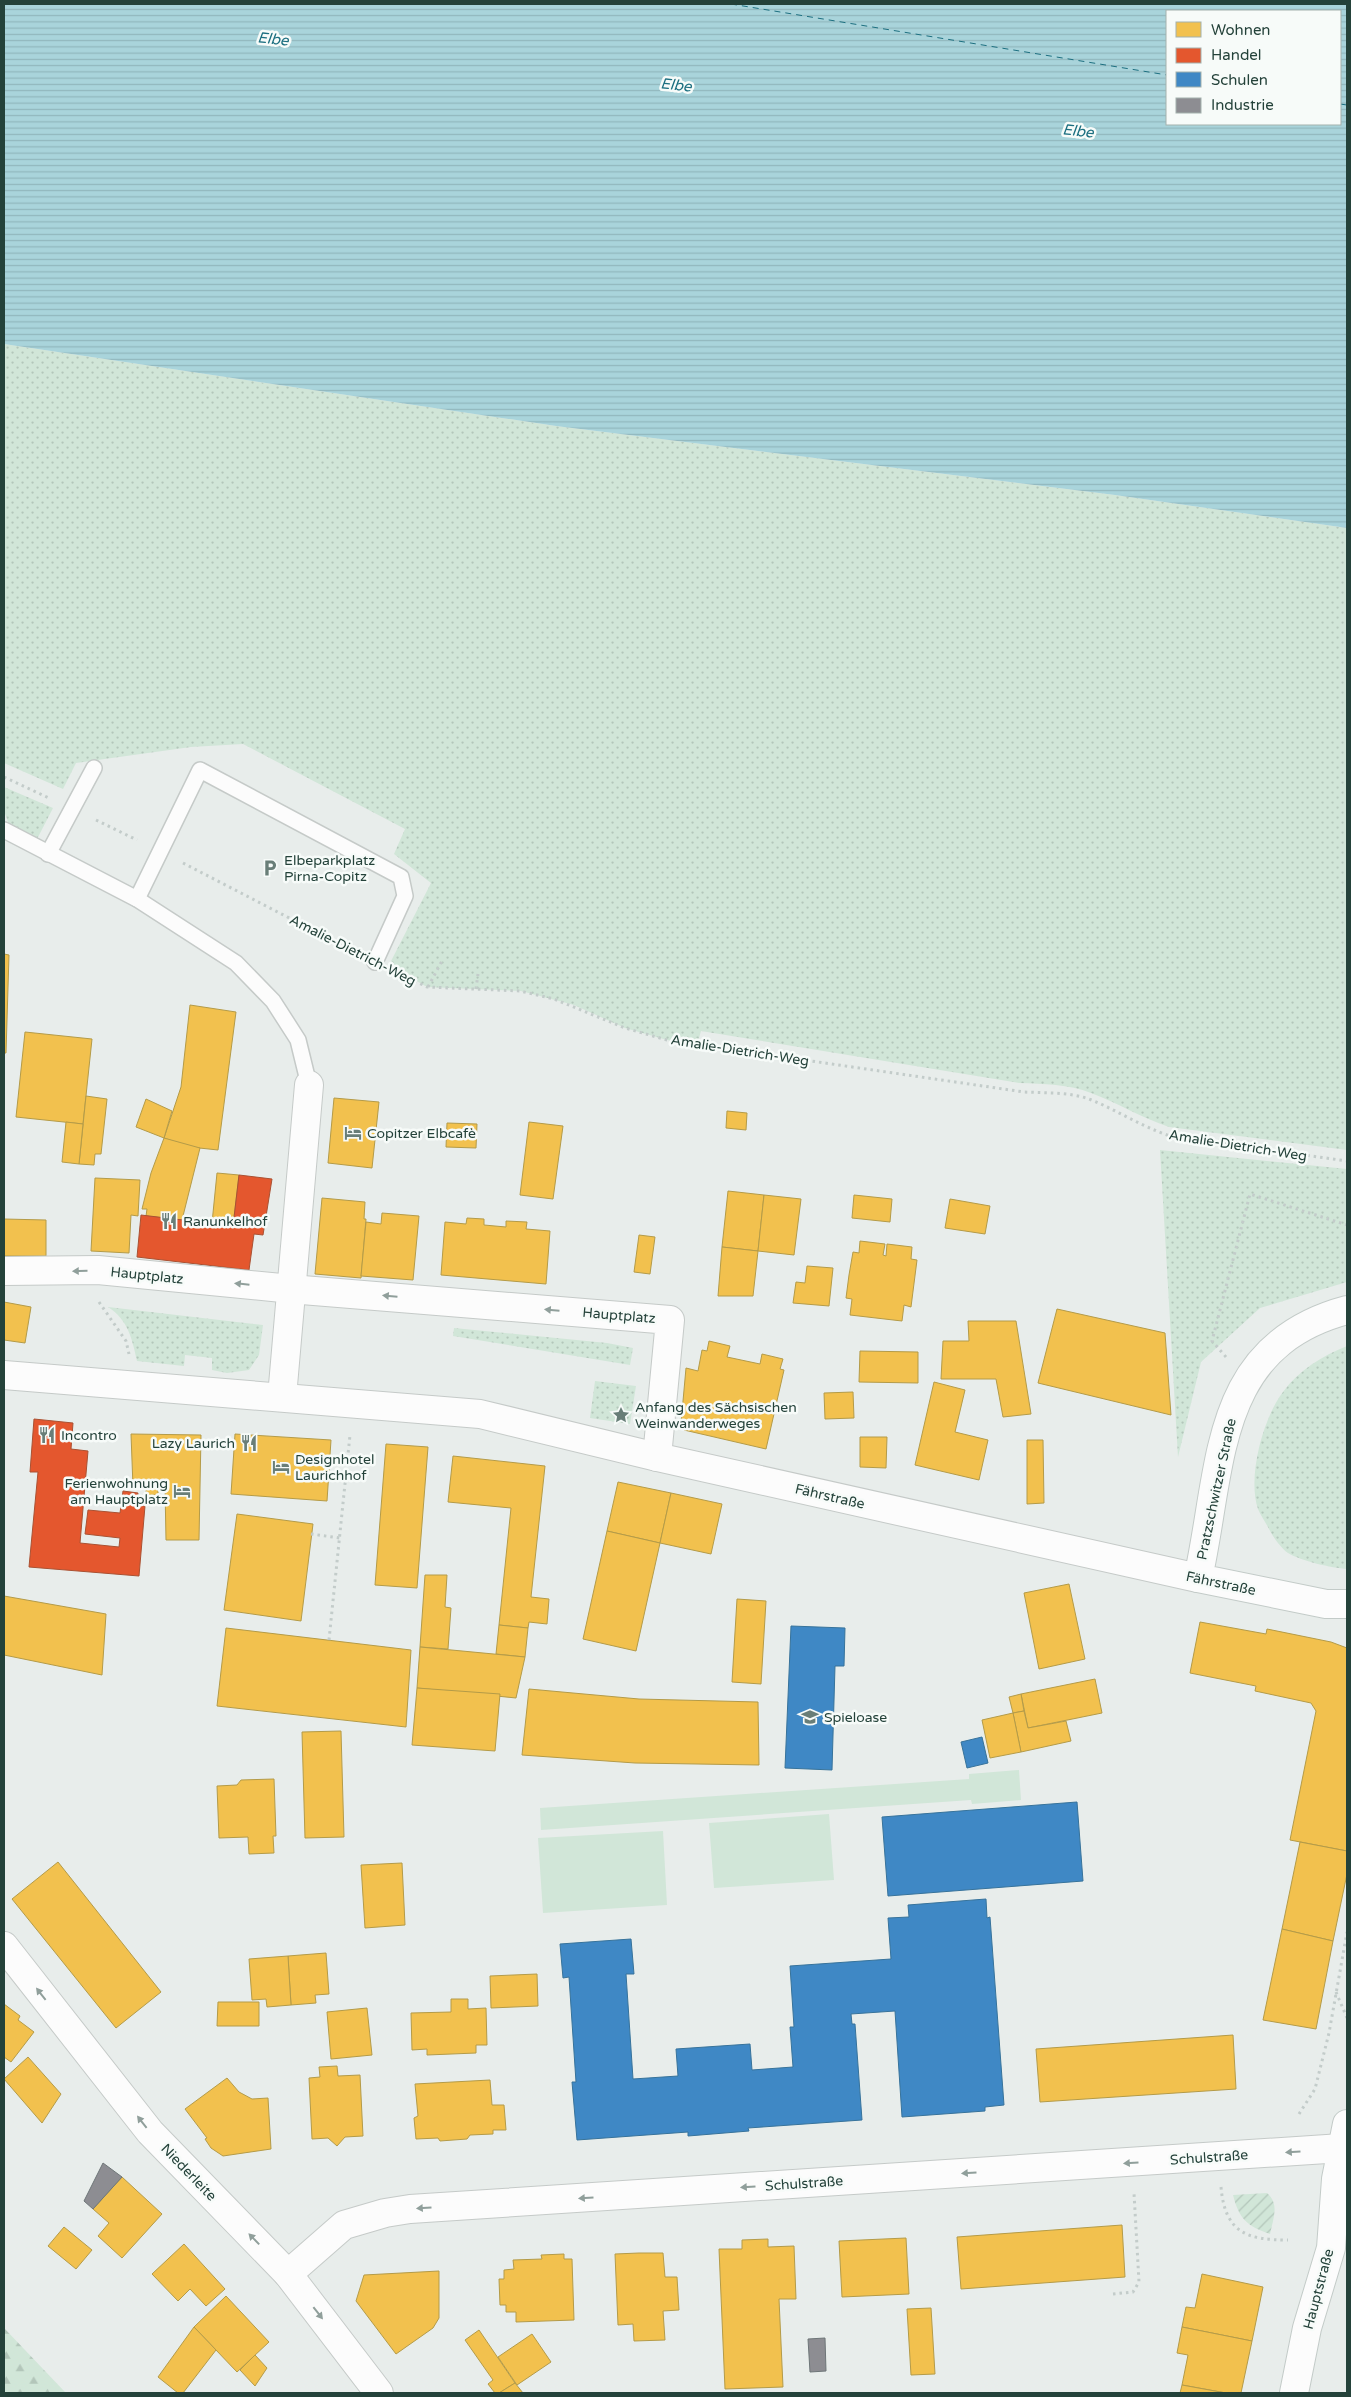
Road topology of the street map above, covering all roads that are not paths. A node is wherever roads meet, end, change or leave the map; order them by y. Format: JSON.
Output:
{"nodes":[{"id":1,"x":94,"y":768,"type":"dead end"},
{"id":2,"x":4,"y":830,"type":"edge"},
{"id":3,"x":48,"y":854,"type":"junction"},
{"id":4,"x":137,"y":899,"type":"junction"},
{"id":5,"x":375,"y":962,"type":"road end"},
{"id":6,"x":309,"y":1085,"type":"joint"},
{"id":7,"x":4,"y":1271,"type":"edge"},
{"id":8,"x":291,"y":1289,"type":"junction"},
{"id":9,"x":1347,"y":1310,"type":"edge"},
{"id":10,"x":4,"y":1375,"type":"edge"},
{"id":11,"x":282,"y":1397,"type":"junction"},
{"id":12,"x":657,"y":1457,"type":"junction"},
{"id":13,"x":1198,"y":1578,"type":"junction"},
{"id":14,"x":1340,"y":1607,"type":"edge"},
{"id":15,"x":4,"y":1946,"type":"edge"},
{"id":16,"x":1344,"y":2136,"type":"edge"},
{"id":17,"x":288,"y":2274,"type":"junction"},
{"id":18,"x":379,"y":2393,"type":"edge"},
{"id":19,"x":1294,"y":2393,"type":"edge"}],
"edges":[{"from":1,"to":3,"type":"lane"},
{"from":2,"to":3,"type":"lane"},
{"from":3,"to":4,"type":"lane"},
{"from":4,"to":5,"type":"lane"},
{"from":4,"to":6,"type":"lane"},
{"from":6,"to":8,"type":"street"},
{"from":8,"to":7,"type":"street","name":"Hauptplatz","one_way":true},
{"from":8,"to":11,"type":"street"},
{"from":12,"to":8,"type":"street","name":"Hauptplatz","one_way":true},
{"from":9,"to":13,"type":"street","name":"Pratzschwitzer Straße"},
{"from":10,"to":11,"type":"street"},
{"from":11,"to":12,"type":"street"},
{"from":12,"to":13,"type":"street","name":"Fährstraße"},
{"from":13,"to":14,"type":"street","name":"Fährstraße"},
{"from":17,"to":15,"type":"street","name":"Niederleite","one_way":true},
{"from":16,"to":17,"type":"street","name":"Schulstraße","one_way":true},
{"from":16,"to":19,"type":"street","name":"Hauptstraße"},
{"from":17,"to":18,"type":"street","name":"Niederleite","one_way":true}]}
